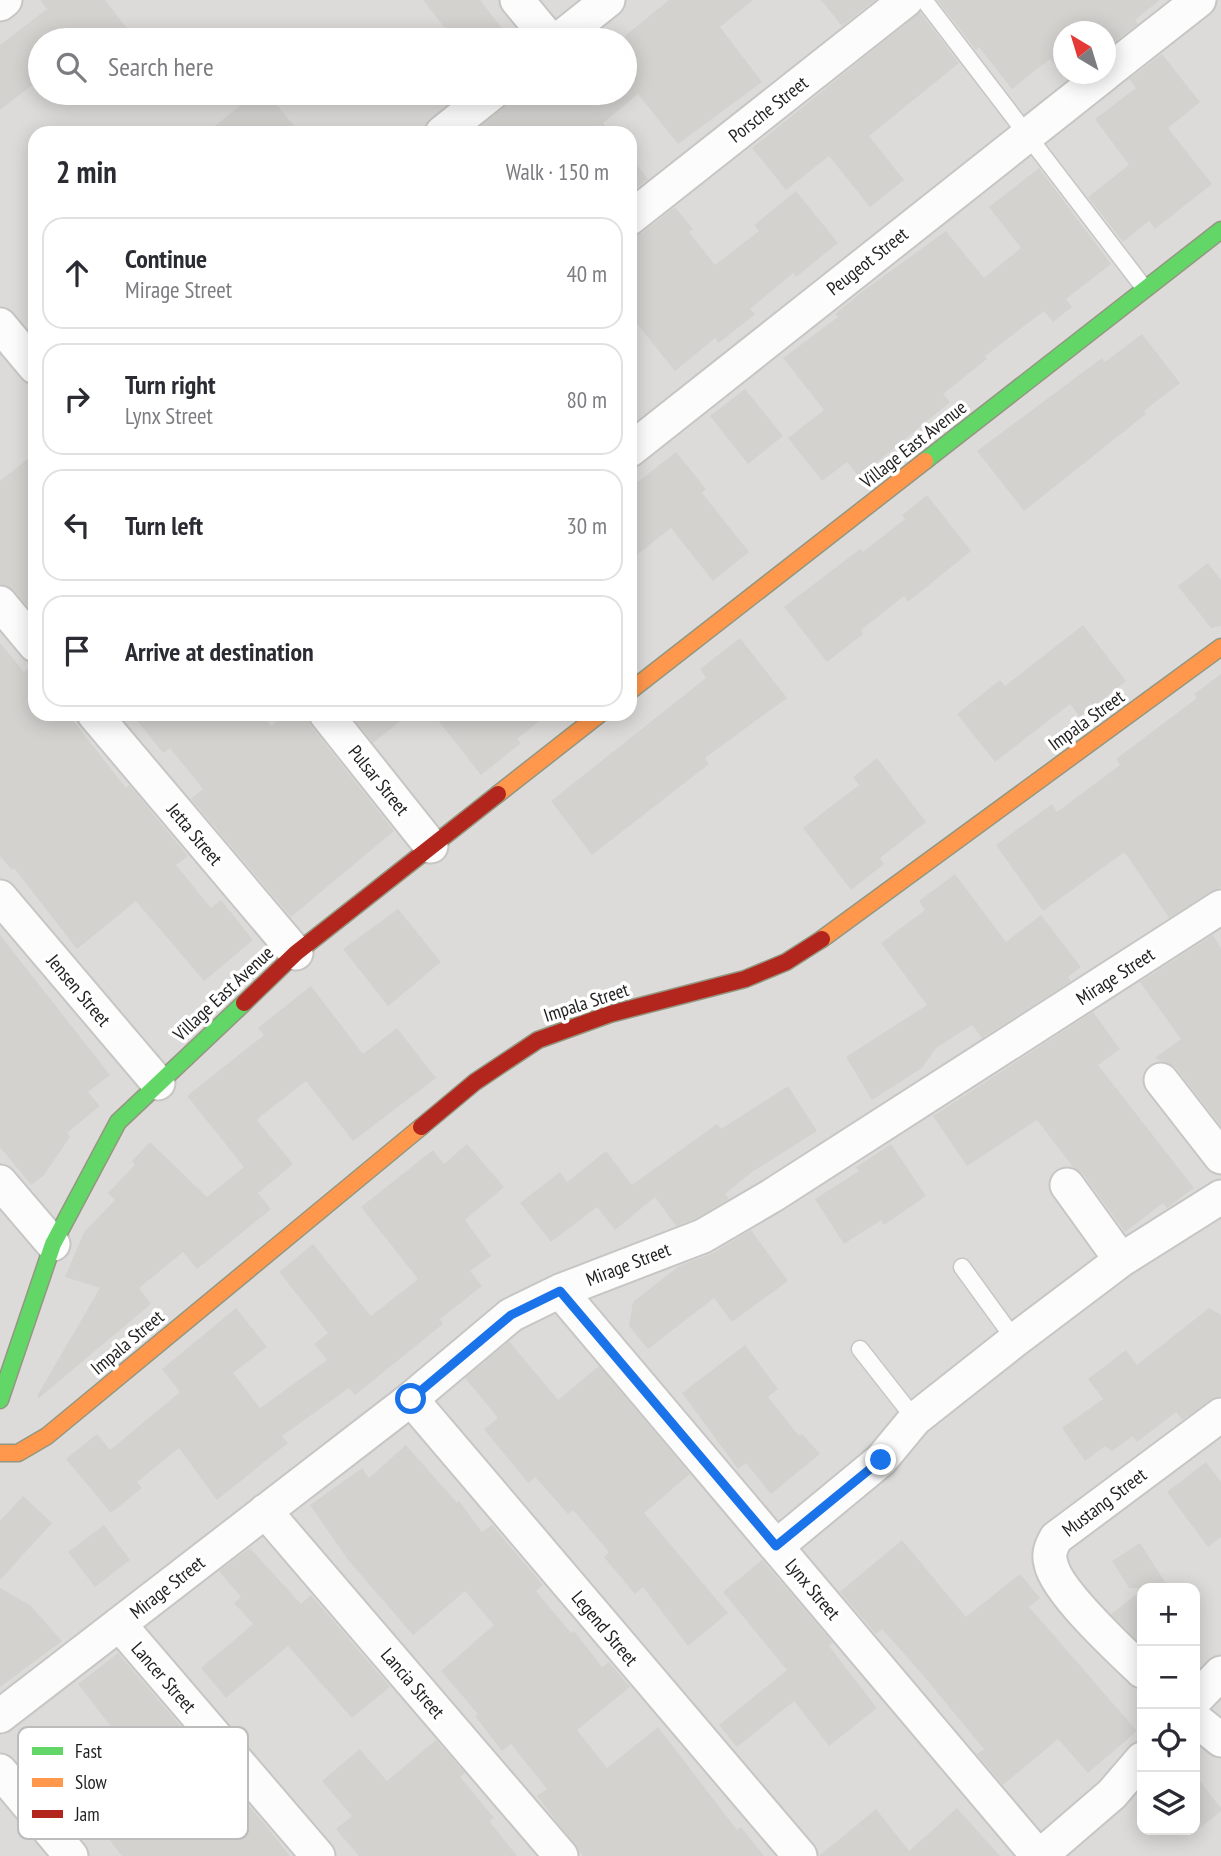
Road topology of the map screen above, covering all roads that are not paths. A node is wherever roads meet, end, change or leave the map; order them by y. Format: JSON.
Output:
{"nodes":[{"id":1,"x":5,"y":0,"type":"edge"},
{"id":2,"x":517,"y":0,"type":"edge"},
{"id":3,"x":608,"y":0,"type":"edge"},
{"id":4,"x":906,"y":0,"type":"edge"},
{"id":5,"x":924,"y":0,"type":"edge"},
{"id":6,"x":1199,"y":0,"type":"edge"},
{"id":7,"x":0,"y":4,"type":"edge"},
{"id":8,"x":540,"y":28,"type":"edge"},
{"id":9,"x":573,"y":28,"type":"edge"},
{"id":10,"x":1116,"y":64,"type":"edge"},
{"id":11,"x":1091,"y":84,"type":"edge"},
{"id":12,"x":477,"y":105,"type":"edge"},
{"id":13,"x":451,"y":126,"type":"edge"},
{"id":14,"x":1028,"y":134,"type":"junction"},
{"id":15,"x":637,"y":212,"type":"edge"},
{"id":16,"x":1221,"y":230,"type":"edge"},
{"id":17,"x":1145,"y":289,"type":"junction"},
{"id":18,"x":0,"y":325,"type":"edge"},
{"id":19,"x":28,"y":359,"type":"edge"},
{"id":20,"x":637,"y":444,"type":"edge"},
{"id":21,"x":0,"y":603,"type":"edge"},
{"id":22,"x":28,"y":637,"type":"edge"},
{"id":23,"x":1221,"y":647,"type":"edge"},
{"id":24,"x":637,"y":686,"type":"edge"},
{"id":25,"x":100,"y":721,"type":"edge"},
{"id":26,"x":332,"y":721,"type":"edge"},
{"id":27,"x":591,"y":721,"type":"edge"},
{"id":28,"x":431,"y":846,"type":"junction"},
{"id":29,"x":0,"y":897,"type":"edge"},
{"id":30,"x":1221,"y":907,"type":"edge"},
{"id":31,"x":296,"y":953,"type":"junction"},
{"id":32,"x":1161,"y":1080,"type":"dead end"},
{"id":33,"x":158,"y":1083,"type":"junction"},
{"id":34,"x":1221,"y":1157,"type":"edge"},
{"id":35,"x":0,"y":1182,"type":"edge"},
{"id":36,"x":1067,"y":1185,"type":"dead end"},
{"id":37,"x":1221,"y":1197,"type":"edge"},
{"id":38,"x":53,"y":1244,"type":"junction"},
{"id":39,"x":1121,"y":1260,"type":"junction"},
{"id":40,"x":962,"y":1267,"type":"dead end"},
{"id":41,"x":560,"y":1291,"type":"junction"},
{"id":42,"x":1015,"y":1340,"type":"junction"},
{"id":43,"x":860,"y":1349,"type":"dead end"},
{"id":44,"x":411,"y":1399,"type":"junction"},
{"id":45,"x":0,"y":1400,"type":"edge"},
{"id":46,"x":1221,"y":1415,"type":"edge"},
{"id":47,"x":915,"y":1419,"type":"junction"},
{"id":48,"x":0,"y":1453,"type":"edge"},
{"id":49,"x":265,"y":1511,"type":"junction"},
{"id":50,"x":776,"y":1546,"type":"junction"},
{"id":51,"x":119,"y":1625,"type":"junction"},
{"id":52,"x":1137,"y":1666,"type":"edge"},
{"id":53,"x":1221,"y":1673,"type":"edge"},
{"id":54,"x":1200,"y":1694,"type":"edge"},
{"id":55,"x":0,"y":1716,"type":"edge"},
{"id":56,"x":1200,"y":1723,"type":"edge"},
{"id":57,"x":207,"y":1727,"type":"edge"},
{"id":58,"x":1221,"y":1740,"type":"edge"},
{"id":59,"x":1137,"y":1765,"type":"edge"},
{"id":60,"x":0,"y":1771,"type":"edge"},
{"id":61,"x":248,"y":1775,"type":"edge"},
{"id":62,"x":18,"y":1793,"type":"edge"},
{"id":63,"x":57,"y":1839,"type":"edge"},
{"id":64,"x":71,"y":1856,"type":"edge"},
{"id":65,"x":318,"y":1856,"type":"edge"},
{"id":66,"x":561,"y":1856,"type":"edge"},
{"id":67,"x":800,"y":1856,"type":"edge"},
{"id":68,"x":1039,"y":1856,"type":"edge"}],
"edges":[{"from":1,"to":7,"type":"street"},
{"from":2,"to":8,"type":"street"},
{"from":3,"to":9,"type":"street"},
{"from":4,"to":15,"type":"street","name":"Porsche Street"},
{"from":5,"to":14,"type":"lane"},
{"from":6,"to":10,"type":"street","name":"Peugeot Street"},
{"from":11,"to":14,"type":"street","name":"Peugeot Street"},
{"from":12,"to":13,"type":"street"},
{"from":14,"to":17,"type":"lane"},
{"from":14,"to":20,"type":"street","name":"Peugeot Street"},
{"from":16,"to":17,"type":"street","name":"Village East Avenue"},
{"from":17,"to":24,"type":"street","name":"Village East Avenue"},
{"from":18,"to":19,"type":"street"},
{"from":21,"to":22,"type":"street"},
{"from":23,"to":48,"type":"street","name":"Impala Street"},
{"from":25,"to":31,"type":"street","name":"Jetta Street"},
{"from":26,"to":28,"type":"street","name":"Pulsar Street"},
{"from":27,"to":28,"type":"street","name":"Village East Avenue"},
{"from":28,"to":31,"type":"street","name":"Village East Avenue"},
{"from":29,"to":33,"type":"street","name":"Jensen Street"},
{"from":30,"to":41,"type":"street","name":"Mirage Street"},
{"from":31,"to":33,"type":"street","name":"Village East Avenue"},
{"from":32,"to":34,"type":"street"},
{"from":33,"to":38,"type":"street","name":"Village East Avenue"},
{"from":35,"to":38,"type":"street"},
{"from":36,"to":39,"type":"street"},
{"from":37,"to":39,"type":"street"},
{"from":38,"to":45,"type":"street","name":"Village East Avenue"},
{"from":39,"to":42,"type":"street"},
{"from":40,"to":42,"type":"lane"},
{"from":41,"to":44,"type":"street","name":"Mirage Street"},
{"from":41,"to":50,"type":"street","name":"Lynx Street"},
{"from":42,"to":47,"type":"street"},
{"from":43,"to":47,"type":"lane"},
{"from":44,"to":49,"type":"street","name":"Mirage Street"},
{"from":44,"to":67,"type":"street","name":"Legend Street"},
{"from":46,"to":52,"type":"street","name":"Mustang Street"},
{"from":47,"to":50,"type":"street"},
{"from":49,"to":51,"type":"street","name":"Mirage Street"},
{"from":49,"to":66,"type":"street","name":"Lancia Street"},
{"from":50,"to":68,"type":"street","name":"Lynx Street"},
{"from":51,"to":55,"type":"street","name":"Mirage Street"},
{"from":51,"to":57,"type":"street","name":"Lancer Street"},
{"from":53,"to":54,"type":"street"},
{"from":56,"to":58,"type":"street"},
{"from":59,"to":68,"type":"street"},
{"from":60,"to":62,"type":"street"},
{"from":61,"to":65,"type":"street","name":"Lancer Street"},
{"from":63,"to":64,"type":"street"}]}
